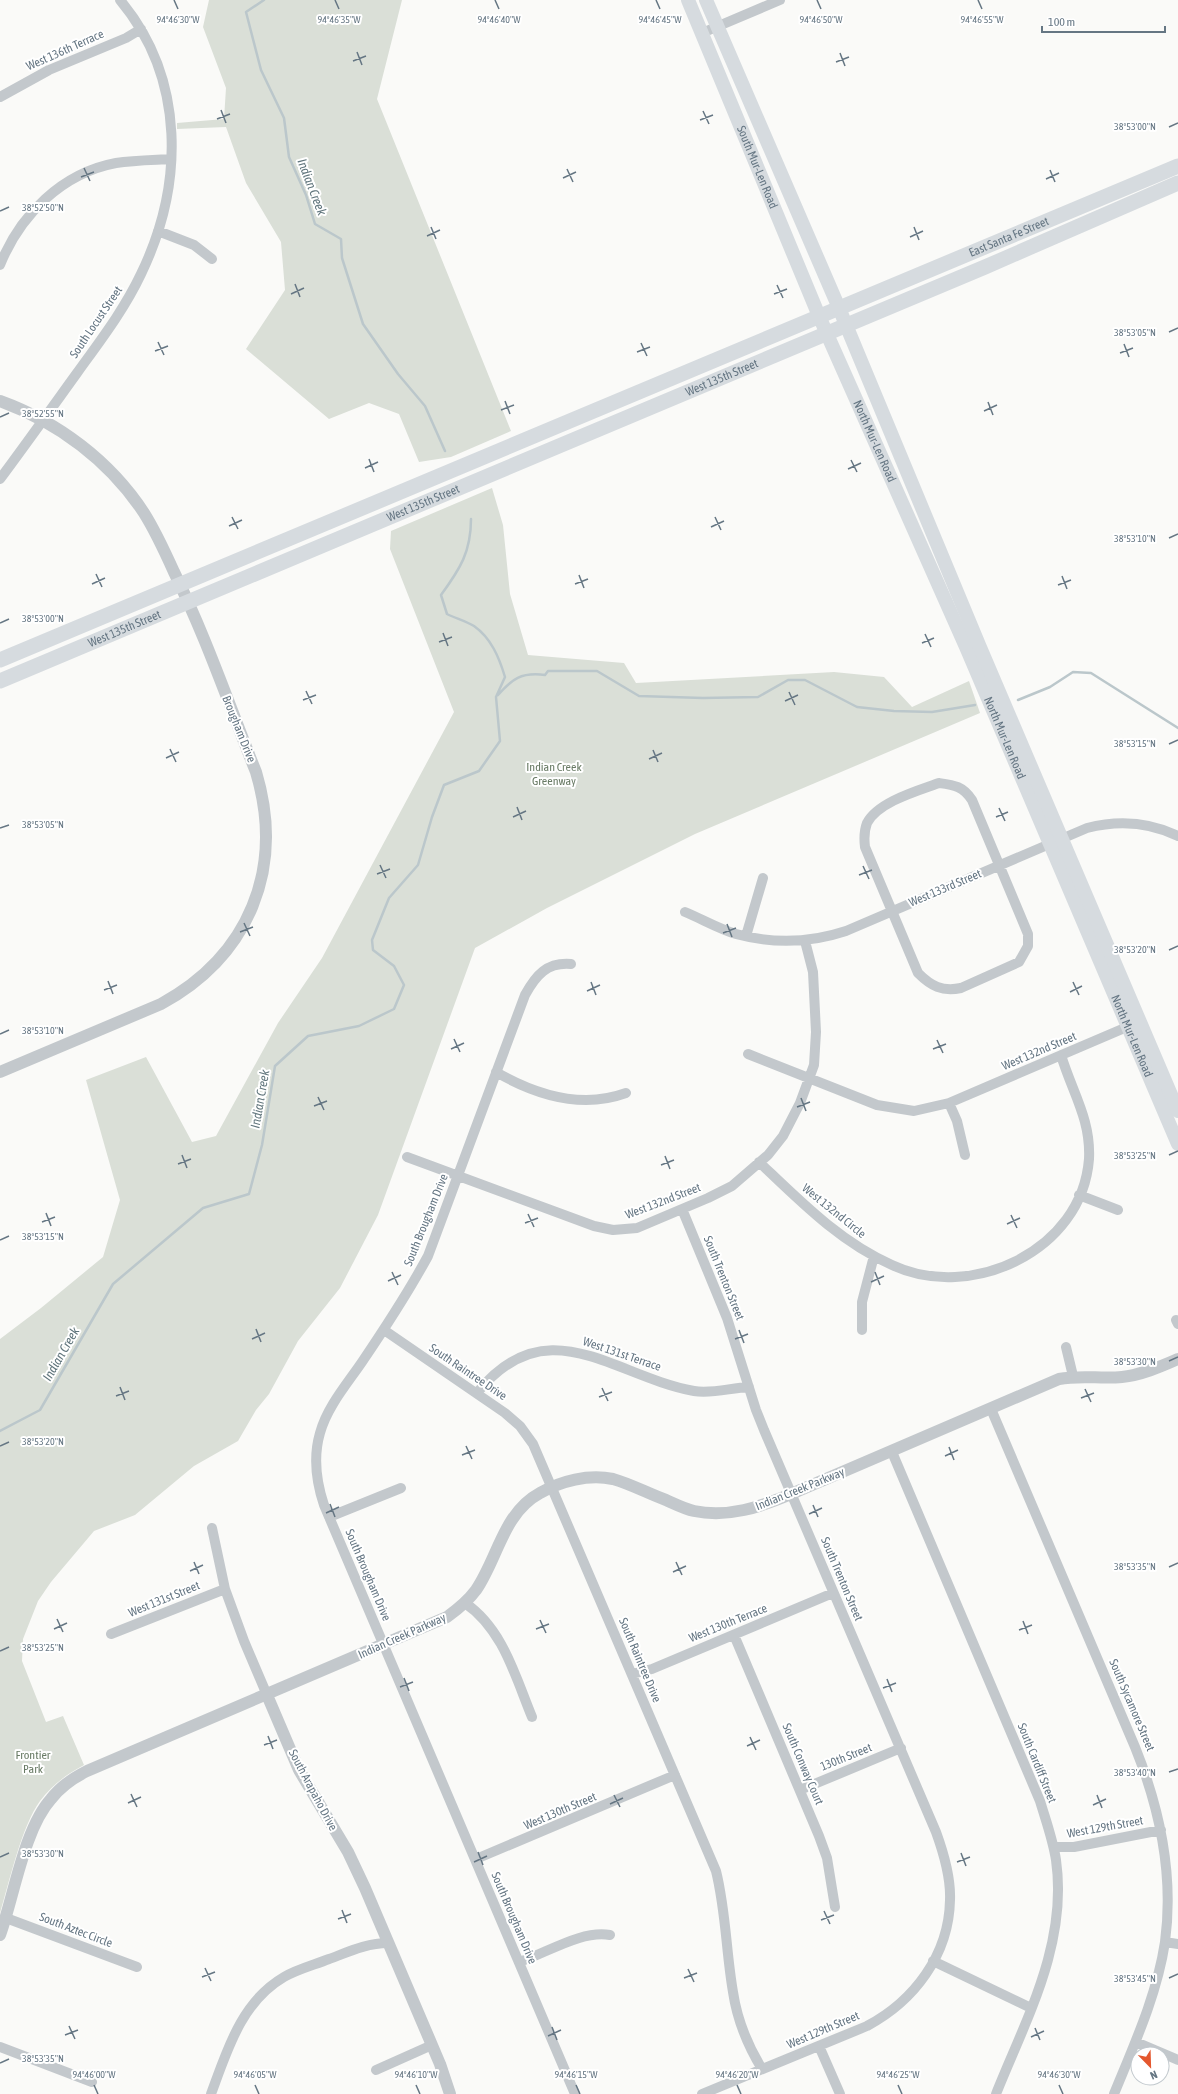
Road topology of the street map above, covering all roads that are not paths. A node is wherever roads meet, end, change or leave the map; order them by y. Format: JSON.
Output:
{"nodes":[{"id":1,"x":120,"y":0,"type":"edge"},
{"id":2,"x":688,"y":0,"type":"edge"},
{"id":3,"x":706,"y":0,"type":"edge"},
{"id":4,"x":780,"y":0,"type":"edge"},
{"id":5,"x":717,"y":26,"type":"junction"},
{"id":6,"x":141,"y":29,"type":"junction"},
{"id":7,"x":702,"y":33,"type":"junction"},
{"id":8,"x":0,"y":97,"type":"edge"},
{"id":9,"x":171,"y":158,"type":"junction"},
{"id":10,"x":1178,"y":166,"type":"edge"},
{"id":11,"x":1178,"y":183,"type":"edge"},
{"id":12,"x":158,"y":231,"type":"junction"},
{"id":13,"x":212,"y":259,"type":"dead end"},
{"id":14,"x":0,"y":265,"type":"edge"},
{"id":15,"x":839,"y":308,"type":"junction"},
{"id":16,"x":819,"y":316,"type":"junction"},
{"id":17,"x":846,"y":325,"type":"junction"},
{"id":18,"x":828,"y":333,"type":"junction"},
{"id":19,"x":0,"y":401,"type":"edge"},
{"id":20,"x":44,"y":421,"type":"junction"},
{"id":21,"x":0,"y":479,"type":"edge"},
{"id":22,"x":180,"y":584,"type":"junction"},
{"id":23,"x":189,"y":601,"type":"junction"},
{"id":24,"x":0,"y":660,"type":"edge"},
{"id":25,"x":0,"y":681,"type":"edge"},
{"id":26,"x":1178,"y":836,"type":"edge"},
{"id":27,"x":1055,"y":841,"type":"junction"},
{"id":28,"x":999,"y":865,"type":"junction"},
{"id":29,"x":763,"y":878,"type":"dead end"},
{"id":30,"x":891,"y":911,"type":"junction"},
{"id":31,"x":685,"y":912,"type":"dead end"},
{"id":32,"x":746,"y":936,"type":"junction"},
{"id":33,"x":805,"y":941,"type":"junction"},
{"id":34,"x":571,"y":964,"type":"dead end"},
{"id":35,"x":1134,"y":1024,"type":"junction"},
{"id":36,"x":748,"y":1054,"type":"dead end"},
{"id":37,"x":1061,"y":1056,"type":"junction"},
{"id":38,"x":0,"y":1072,"type":"edge"},
{"id":39,"x":496,"y":1072,"type":"junction"},
{"id":40,"x":809,"y":1078,"type":"junction"},
{"id":41,"x":626,"y":1093,"type":"dead end"},
{"id":42,"x":949,"y":1103,"type":"junction"},
{"id":43,"x":1178,"y":1111,"type":"edge"},
{"id":44,"x":1178,"y":1144,"type":"edge"},
{"id":45,"x":965,"y":1155,"type":"dead end"},
{"id":46,"x":407,"y":1157,"type":"dead end"},
{"id":47,"x":759,"y":1162,"type":"junction"},
{"id":48,"x":458,"y":1176,"type":"junction"},
{"id":49,"x":1079,"y":1196,"type":"junction"},
{"id":50,"x":682,"y":1210,"type":"junction"},
{"id":51,"x":1118,"y":1210,"type":"dead end"},
{"id":52,"x":874,"y":1256,"type":"junction"},
{"id":53,"x":384,"y":1330,"type":"junction"},
{"id":54,"x":862,"y":1330,"type":"dead end"},
{"id":55,"x":1066,"y":1347,"type":"dead end"},
{"id":56,"x":1178,"y":1359,"type":"edge"},
{"id":57,"x":1073,"y":1376,"type":"junction"},
{"id":58,"x":748,"y":1388,"type":"junction"},
{"id":59,"x":477,"y":1393,"type":"junction"},
{"id":60,"x":991,"y":1409,"type":"junction"},
{"id":61,"x":892,"y":1452,"type":"junction"},
{"id":62,"x":552,"y":1487,"type":"junction"},
{"id":63,"x":401,"y":1488,"type":"dead end"},
{"id":64,"x":791,"y":1494,"type":"junction"},
{"id":65,"x":329,"y":1517,"type":"junction"},
{"id":66,"x":212,"y":1528,"type":"dead end"},
{"id":67,"x":225,"y":1589,"type":"junction"},
{"id":68,"x":833,"y":1593,"type":"junction"},
{"id":69,"x":465,"y":1603,"type":"junction"},
{"id":70,"x":111,"y":1634,"type":"dead end"},
{"id":71,"x":734,"y":1635,"type":"junction"},
{"id":72,"x":384,"y":1644,"type":"junction"},
{"id":73,"x":632,"y":1674,"type":"junction"},
{"id":74,"x":266,"y":1695,"type":"junction"},
{"id":75,"x":532,"y":1717,"type":"dead end"},
{"id":76,"x":901,"y":1748,"type":"junction"},
{"id":77,"x":675,"y":1775,"type":"junction"},
{"id":78,"x":800,"y":1790,"type":"junction"},
{"id":79,"x":1161,"y":1830,"type":"junction"},
{"id":80,"x":1054,"y":1847,"type":"junction"},
{"id":81,"x":476,"y":1859,"type":"junction"},
{"id":82,"x":835,"y":1907,"type":"dead end"},
{"id":83,"x":6,"y":1918,"type":"junction"},
{"id":84,"x":0,"y":1935,"type":"edge"},
{"id":85,"x":610,"y":1935,"type":"dead end"},
{"id":86,"x":1165,"y":1942,"type":"junction"},
{"id":87,"x":388,"y":1943,"type":"junction"},
{"id":88,"x":1178,"y":1944,"type":"edge"},
{"id":89,"x":933,"y":1961,"type":"junction"},
{"id":90,"x":519,"y":1962,"type":"junction"},
{"id":91,"x":137,"y":1967,"type":"dead end"},
{"id":92,"x":1031,"y":2008,"type":"junction"},
{"id":93,"x":1136,"y":2042,"type":"junction"},
{"id":94,"x":432,"y":2045,"type":"junction"},
{"id":95,"x":819,"y":2046,"type":"junction"},
{"id":96,"x":0,"y":2047,"type":"edge"},
{"id":97,"x":1178,"y":2060,"type":"edge"},
{"id":98,"x":762,"y":2069,"type":"junction"},
{"id":99,"x":376,"y":2070,"type":"dead end"},
{"id":100,"x":92,"y":2082,"type":"dead end"},
{"id":101,"x":211,"y":2094,"type":"edge"},
{"id":102,"x":450,"y":2094,"type":"edge"},
{"id":103,"x":575,"y":2094,"type":"edge"},
{"id":104,"x":702,"y":2094,"type":"edge"},
{"id":105,"x":840,"y":2094,"type":"edge"},
{"id":106,"x":996,"y":2094,"type":"edge"},
{"id":107,"x":1114,"y":2094,"type":"edge"}],
"edges":[{"from":1,"to":6,"type":"street","name":"South Locust Street"},
{"from":2,"to":7,"type":"main road","name":"South Mur-Len Road"},
{"from":3,"to":5,"type":"main road","name":"South Mur-Len Road"},
{"from":4,"to":5,"type":"street"},
{"from":5,"to":7,"type":"street"},
{"from":5,"to":15,"type":"main road","name":"South Mur-Len Road"},
{"from":6,"to":8,"type":"street","name":"West 136th Terrace"},
{"from":6,"to":9,"type":"street","name":"South Locust Street"},
{"from":7,"to":16,"type":"main road","name":"South Mur-Len Road"},
{"from":9,"to":12,"type":"street","name":"South Locust Street"},
{"from":9,"to":14,"type":"street"},
{"from":10,"to":15,"type":"main road","name":"East Santa Fe Street"},
{"from":11,"to":17,"type":"main road","name":"East Santa Fe Street"},
{"from":12,"to":13,"type":"street"},
{"from":12,"to":20,"type":"street","name":"South Locust Street"},
{"from":15,"to":16,"type":"main road","name":"West 135th Street"},
{"from":15,"to":17,"type":"main road","name":"South Mur-Len Road"},
{"from":16,"to":18,"type":"main road","name":"South Mur-Len Road"},
{"from":16,"to":22,"type":"main road","name":"West 135th Street"},
{"from":17,"to":18,"type":"main road","name":"West 135th Street"},
{"from":17,"to":27,"type":"main road","name":"North Mur-Len Road"},
{"from":18,"to":23,"type":"main road","name":"West 135th Street"},
{"from":18,"to":27,"type":"main road","name":"North Mur-Len Road"},
{"from":19,"to":20,"type":"street","name":"Brougham Drive"},
{"from":20,"to":21,"type":"street","name":"South Locust Street"},
{"from":20,"to":22,"type":"street","name":"Brougham Drive"},
{"from":22,"to":23,"type":"street","name":"Brougham Drive"},
{"from":22,"to":24,"type":"main road","name":"West 135th Street"},
{"from":23,"to":25,"type":"main road","name":"West 135th Street"},
{"from":23,"to":38,"type":"street","name":"Brougham Drive"},
{"from":26,"to":27,"type":"street","name":"West 133rd Street"},
{"from":27,"to":28,"type":"street","name":"West 133rd Street"},
{"from":27,"to":35,"type":"main road","name":"North Mur-Len Road"},
{"from":28,"to":30,"type":"street","name":"West 133rd Street"},
{"from":28,"to":30,"type":"street"},
{"from":28,"to":30,"type":"street"},
{"from":29,"to":32,"type":"street"},
{"from":30,"to":33,"type":"street","name":"West 133rd Street"},
{"from":31,"to":32,"type":"street","name":"West 133rd Street"},
{"from":32,"to":33,"type":"street","name":"West 133rd Street"},
{"from":33,"to":40,"type":"street"},
{"from":34,"to":39,"type":"street","name":"South Brougham Drive"},
{"from":35,"to":37,"type":"street","name":"West 132nd Street"},
{"from":35,"to":43,"type":"main road","name":"North Mur-Len Road"},
{"from":35,"to":44,"type":"main road","name":"North Mur-Len Road"},
{"from":36,"to":40,"type":"street","name":"West 132nd Street"},
{"from":37,"to":42,"type":"street","name":"West 132nd Street"},
{"from":37,"to":49,"type":"street","name":"West 132nd Circle"},
{"from":39,"to":41,"type":"street"},
{"from":39,"to":48,"type":"street","name":"South Brougham Drive"},
{"from":40,"to":42,"type":"street","name":"West 132nd Street"},
{"from":40,"to":47,"type":"street","name":"West 132nd Street"},
{"from":42,"to":45,"type":"street"},
{"from":46,"to":48,"type":"street","name":"West 132nd Street"},
{"from":47,"to":50,"type":"street","name":"West 132nd Street"},
{"from":47,"to":52,"type":"street","name":"West 132nd Circle"},
{"from":48,"to":50,"type":"street","name":"West 132nd Street"},
{"from":48,"to":53,"type":"street","name":"South Brougham Drive"},
{"from":49,"to":51,"type":"street"},
{"from":49,"to":52,"type":"street","name":"West 132nd Circle"},
{"from":50,"to":58,"type":"street","name":"South Trenton Street"},
{"from":52,"to":54,"type":"street"},
{"from":53,"to":59,"type":"street","name":"South Raintree Drive"},
{"from":53,"to":65,"type":"street","name":"South Brougham Drive"},
{"from":55,"to":57,"type":"street"},
{"from":56,"to":57,"type":"street","name":"Indian Creek Parkway"},
{"from":57,"to":60,"type":"street","name":"Indian Creek Parkway"},
{"from":58,"to":59,"type":"street","name":"West 131st Terrace"},
{"from":58,"to":64,"type":"street","name":"South Trenton Street"},
{"from":59,"to":62,"type":"street","name":"South Raintree Drive"},
{"from":60,"to":61,"type":"street","name":"Indian Creek Parkway"},
{"from":60,"to":79,"type":"street","name":"South Sycamore Street"},
{"from":61,"to":64,"type":"street","name":"Indian Creek Parkway"},
{"from":61,"to":80,"type":"street","name":"South Cardiff Street"},
{"from":62,"to":64,"type":"street","name":"Indian Creek Parkway"},
{"from":62,"to":69,"type":"street","name":"Indian Creek Parkway"},
{"from":62,"to":73,"type":"street","name":"South Raintree Drive"},
{"from":63,"to":65,"type":"street"},
{"from":64,"to":68,"type":"street","name":"South Trenton Street"},
{"from":65,"to":72,"type":"street","name":"South Brougham Drive"},
{"from":66,"to":67,"type":"street","name":"South Arapaho Drive"},
{"from":67,"to":70,"type":"street","name":"West 131st Street"},
{"from":67,"to":74,"type":"street","name":"South Arapaho Drive"},
{"from":68,"to":71,"type":"street","name":"West 130th Terrace"},
{"from":68,"to":76,"type":"street","name":"South Trenton Street"},
{"from":69,"to":72,"type":"street","name":"Indian Creek Parkway"},
{"from":69,"to":75,"type":"street"},
{"from":71,"to":73,"type":"street","name":"West 130th Terrace"},
{"from":71,"to":78,"type":"street","name":"South Conway Court"},
{"from":72,"to":74,"type":"street","name":"Indian Creek Parkway"},
{"from":72,"to":81,"type":"street","name":"South Brougham Drive"},
{"from":73,"to":77,"type":"street","name":"South Raintree Drive"},
{"from":74,"to":83,"type":"street","name":"Indian Creek Parkway"},
{"from":74,"to":87,"type":"street","name":"South Arapaho Drive"},
{"from":76,"to":78,"type":"street","name":"130th Street"},
{"from":76,"to":89,"type":"street","name":"South Trenton Street"},
{"from":77,"to":81,"type":"street","name":"West 130th Street"},
{"from":77,"to":98,"type":"street","name":"South Raintree Drive"},
{"from":78,"to":82,"type":"street","name":"South Conway Court"},
{"from":79,"to":80,"type":"street","name":"West 129th Street"},
{"from":79,"to":86,"type":"street","name":"South Sycamore Street"},
{"from":80,"to":92,"type":"street","name":"South Cardiff Street"},
{"from":81,"to":90,"type":"street","name":"South Brougham Drive"},
{"from":83,"to":84,"type":"street","name":"Indian Creek Parkway"},
{"from":83,"to":91,"type":"street","name":"South Aztec Circle"},
{"from":85,"to":90,"type":"street"},
{"from":86,"to":88,"type":"street"},
{"from":86,"to":93,"type":"street","name":"South Sycamore Street"},
{"from":87,"to":94,"type":"street","name":"South Arapaho Drive"},
{"from":87,"to":101,"type":"street"},
{"from":89,"to":92,"type":"street"},
{"from":89,"to":95,"type":"street","name":"West 129th Street"},
{"from":90,"to":103,"type":"street","name":"South Brougham Drive"},
{"from":92,"to":106,"type":"street","name":"South Cardiff Street"},
{"from":93,"to":97,"type":"street"},
{"from":93,"to":107,"type":"street","name":"South Sycamore Street"},
{"from":94,"to":99,"type":"street"},
{"from":94,"to":102,"type":"street","name":"South Arapaho Drive"},
{"from":95,"to":98,"type":"street","name":"West 129th Street"},
{"from":95,"to":105,"type":"street"},
{"from":96,"to":100,"type":"street"},
{"from":98,"to":104,"type":"street","name":"West 129th Street"}]}
